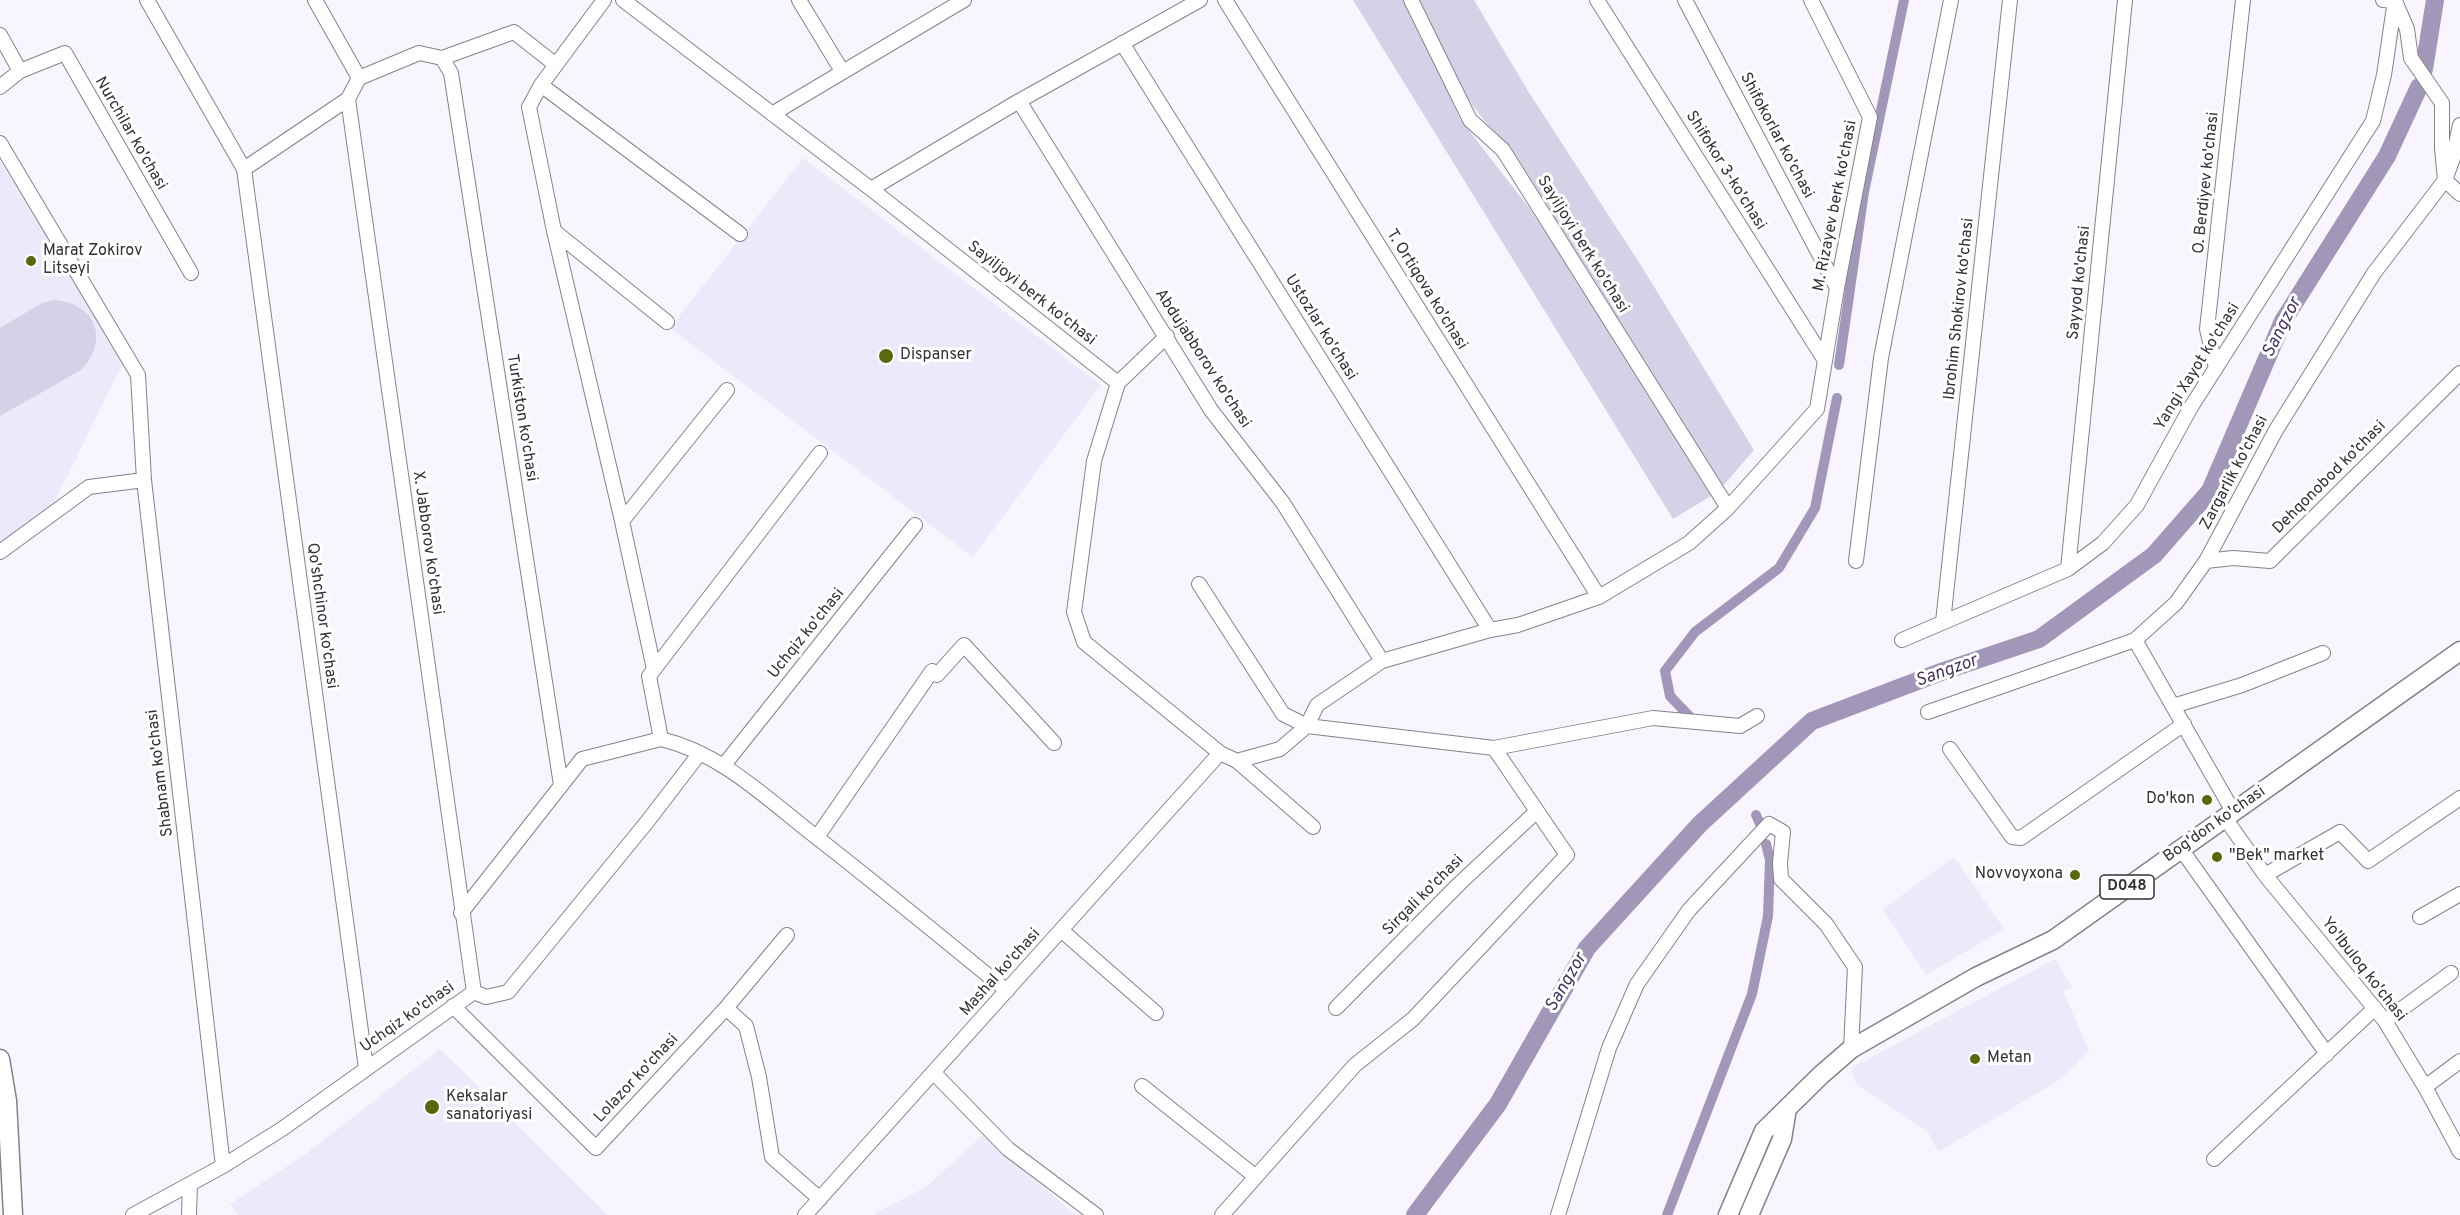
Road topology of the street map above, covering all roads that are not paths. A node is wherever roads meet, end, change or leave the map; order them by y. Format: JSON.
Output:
{"nodes":[{"id":1,"x":147,"y":0,"type":"edge"},
{"id":2,"x":315,"y":0,"type":"edge"},
{"id":3,"x":604,"y":0,"type":"edge"},
{"id":4,"x":623,"y":0,"type":"edge"},
{"id":5,"x":799,"y":0,"type":"edge"},
{"id":6,"x":1200,"y":0,"type":"edge"},
{"id":7,"x":1225,"y":0,"type":"edge"},
{"id":8,"x":1411,"y":0,"type":"edge"},
{"id":9,"x":1597,"y":0,"type":"edge"},
{"id":10,"x":1685,"y":0,"type":"edge"},
{"id":11,"x":1811,"y":0,"type":"edge"},
{"id":12,"x":1951,"y":0,"type":"edge"},
{"id":13,"x":2010,"y":0,"type":"edge"},
{"id":14,"x":2125,"y":0,"type":"edge"},
{"id":15,"x":2243,"y":0,"type":"edge"},
{"id":16,"x":2391,"y":0,"type":"edge"},
{"id":17,"x":960,"y":1,"type":"edge"},
{"id":18,"x":0,"y":36,"type":"edge"},
{"id":19,"x":1122,"y":43,"type":"junction"},
{"id":20,"x":442,"y":58,"type":"junction"},
{"id":21,"x":556,"y":65,"type":"junction"},
{"id":22,"x":20,"y":71,"type":"junction"},
{"id":23,"x":842,"y":71,"type":"junction"},
{"id":24,"x":359,"y":78,"type":"junction"},
{"id":25,"x":540,"y":85,"type":"junction"},
{"id":26,"x":0,"y":87,"type":"edge"},
{"id":27,"x":348,"y":99,"type":"junction"},
{"id":28,"x":1019,"y":101,"type":"junction"},
{"id":29,"x":772,"y":114,"type":"junction"},
{"id":30,"x":2460,"y":125,"type":"edge"},
{"id":31,"x":0,"y":143,"type":"edge"},
{"id":32,"x":244,"y":169,"type":"junction"},
{"id":33,"x":2445,"y":180,"type":"junction"},
{"id":34,"x":871,"y":189,"type":"junction"},
{"id":35,"x":2460,"y":194,"type":"edge"},
{"id":36,"x":554,"y":231,"type":"junction"},
{"id":37,"x":740,"y":234,"type":"dead end"},
{"id":38,"x":191,"y":273,"type":"dead end"},
{"id":39,"x":1837,"y":288,"type":"junction"},
{"id":40,"x":667,"y":322,"type":"dead end"},
{"id":41,"x":1167,"y":336,"type":"junction"},
{"id":42,"x":1824,"y":359,"type":"junction"},
{"id":43,"x":2216,"y":368,"type":"junction"},
{"id":44,"x":2460,"y":373,"type":"edge"},
{"id":45,"x":1118,"y":383,"type":"junction"},
{"id":46,"x":727,"y":390,"type":"dead end"},
{"id":47,"x":820,"y":453,"type":"dead end"},
{"id":48,"x":144,"y":480,"type":"junction"},
{"id":49,"x":1728,"y":508,"type":"junction"},
{"id":50,"x":622,"y":521,"type":"junction"},
{"id":51,"x":915,"y":525,"type":"dead end"},
{"id":52,"x":0,"y":552,"type":"edge"},
{"id":53,"x":1856,"y":561,"type":"dead end"},
{"id":54,"x":2206,"y":561,"type":"junction"},
{"id":55,"x":2068,"y":569,"type":"junction"},
{"id":56,"x":1199,"y":584,"type":"dead end"},
{"id":57,"x":1599,"y":597,"type":"junction"},
{"id":58,"x":1943,"y":622,"type":"junction"},
{"id":59,"x":1490,"y":630,"type":"junction"},
{"id":60,"x":1902,"y":640,"type":"dead end"},
{"id":61,"x":2135,"y":640,"type":"junction"},
{"id":62,"x":2460,"y":651,"type":"edge"},
{"id":63,"x":2323,"y":653,"type":"dead end"},
{"id":64,"x":1382,"y":662,"type":"junction"},
{"id":65,"x":654,"y":669,"type":"junction"},
{"id":66,"x":2173,"y":706,"type":"junction"},
{"id":67,"x":1928,"y":712,"type":"dead end"},
{"id":68,"x":1757,"y":716,"type":"dead end"},
{"id":69,"x":2184,"y":724,"type":"junction"},
{"id":70,"x":1307,"y":726,"type":"junction"},
{"id":71,"x":661,"y":739,"type":"junction"},
{"id":72,"x":1054,"y":743,"type":"dead end"},
{"id":73,"x":1494,"y":748,"type":"junction"},
{"id":74,"x":1950,"y":748,"type":"dead end"},
{"id":75,"x":700,"y":753,"type":"junction"},
{"id":76,"x":1220,"y":753,"type":"junction"},
{"id":77,"x":1237,"y":761,"type":"junction"},
{"id":78,"x":724,"y":765,"type":"junction"},
{"id":79,"x":561,"y":785,"type":"junction"},
{"id":80,"x":2460,"y":798,"type":"edge"},
{"id":81,"x":1537,"y":811,"type":"junction"},
{"id":82,"x":2229,"y":815,"type":"junction"},
{"id":83,"x":1312,"y":827,"type":"dead end"},
{"id":84,"x":817,"y":837,"type":"junction"},
{"id":85,"x":2181,"y":849,"type":"junction"},
{"id":86,"x":2265,"y":875,"type":"junction"},
{"id":87,"x":2460,"y":894,"type":"edge"},
{"id":88,"x":461,"y":913,"type":"junction"},
{"id":89,"x":2420,"y":917,"type":"dead end"},
{"id":90,"x":1062,"y":930,"type":"junction"},
{"id":91,"x":787,"y":935,"type":"dead end"},
{"id":92,"x":2451,"y":973,"type":"dead end"},
{"id":93,"x":1007,"y":991,"type":"junction"},
{"id":94,"x":474,"y":992,"type":"junction"},
{"id":95,"x":453,"y":1006,"type":"junction"},
{"id":96,"x":726,"y":1008,"type":"junction"},
{"id":97,"x":1336,"y":1008,"type":"dead end"},
{"id":98,"x":2375,"y":1008,"type":"junction"},
{"id":99,"x":1156,"y":1013,"type":"dead end"},
{"id":100,"x":2385,"y":1021,"type":"junction"},
{"id":101,"x":1851,"y":1049,"type":"junction"},
{"id":102,"x":2327,"y":1054,"type":"junction"},
{"id":103,"x":0,"y":1059,"type":"edge"},
{"id":104,"x":2460,"y":1061,"type":"edge"},
{"id":105,"x":366,"y":1068,"type":"junction"},
{"id":106,"x":934,"y":1072,"type":"junction"},
{"id":107,"x":1142,"y":1086,"type":"dead end"},
{"id":108,"x":2425,"y":1087,"type":"junction"},
{"id":109,"x":1786,"y":1108,"type":"junction"},
{"id":110,"x":2460,"y":1152,"type":"edge"},
{"id":111,"x":2214,"y":1159,"type":"dead end"},
{"id":112,"x":223,"y":1166,"type":"junction"},
{"id":113,"x":1256,"y":1177,"type":"junction"},
{"id":114,"x":190,"y":1184,"type":"junction"},
{"id":115,"x":820,"y":1199,"type":"junction"},
{"id":116,"x":13,"y":1215,"type":"edge"},
{"id":117,"x":134,"y":1215,"type":"edge"},
{"id":118,"x":189,"y":1215,"type":"edge"},
{"id":119,"x":806,"y":1215,"type":"edge"},
{"id":120,"x":1096,"y":1215,"type":"edge"},
{"id":121,"x":1222,"y":1215,"type":"edge"},
{"id":122,"x":1557,"y":1215,"type":"edge"},
{"id":123,"x":1728,"y":1215,"type":"edge"},
{"id":124,"x":1749,"y":1215,"type":"edge"}],
"edges":[{"from":1,"to":32,"type":"street"},
{"from":2,"to":24,"type":"street"},
{"from":3,"to":21,"type":"street"},
{"from":4,"to":29,"type":"street","name":"Sayiljoyi berk ko'chasi"},
{"from":5,"to":23,"type":"street"},
{"from":6,"to":19,"type":"street"},
{"from":7,"to":57,"type":"street","name":"T. Ortiqova ko'chasi"},
{"from":8,"to":49,"type":"street","name":"Sayiljoyi berk ko'chasi"},
{"from":9,"to":42,"type":"street","name":"Shifokor 3-ko'chasi"},
{"from":10,"to":39,"type":"street","name":"Shifokorlar ko'chasi"},
{"from":11,"to":39,"type":"street","name":"M. Rizayev berk ko'chasi"},
{"from":12,"to":53,"type":"street"},
{"from":13,"to":58,"type":"street","name":"Ibrohim Shokirov ko'chasi"},
{"from":14,"to":55,"type":"street","name":"Sayyod ko'chasi"},
{"from":15,"to":43,"type":"street","name":"O. Berdiyev ko'chasi"},
{"from":16,"to":33,"type":"street"},
{"from":16,"to":43,"type":"street","name":"Yangi Xayot ko'chasi"},
{"from":17,"to":23,"type":"street"},
{"from":18,"to":22,"type":"street"},
{"from":19,"to":28,"type":"street"},
{"from":19,"to":59,"type":"street","name":"Ustozlar ko'chasi"},
{"from":20,"to":21,"type":"street"},
{"from":20,"to":24,"type":"street"},
{"from":20,"to":79,"type":"street","name":"Turkiston ko'chasi"},
{"from":21,"to":25,"type":"street"},
{"from":22,"to":26,"type":"street","name":"Nurchilar ko'chasi"},
{"from":22,"to":38,"type":"street","name":"Nurchilar ko'chasi"},
{"from":23,"to":29,"type":"street"},
{"from":24,"to":27,"type":"street"},
{"from":25,"to":36,"type":"street"},
{"from":25,"to":37,"type":"street"},
{"from":27,"to":32,"type":"street"},
{"from":27,"to":88,"type":"street","name":"X. Jabborov ko'chasi"},
{"from":28,"to":34,"type":"street"},
{"from":28,"to":41,"type":"street","name":"Abdujabborov ko'chasi"},
{"from":29,"to":34,"type":"street","name":"Sayiljoyi berk ko'chasi"},
{"from":30,"to":33,"type":"street","name":"Zargarlik ko'chasi"},
{"from":31,"to":48,"type":"street","name":"Shabnam ko'chasi"},
{"from":32,"to":105,"type":"street","name":"Qo'shchinor ko'chasi"},
{"from":33,"to":35,"type":"street"},
{"from":33,"to":54,"type":"street","name":"Zargarlik ko'chasi"},
{"from":34,"to":45,"type":"street","name":"Sayiljoyi berk ko'chasi"},
{"from":36,"to":40,"type":"street"},
{"from":36,"to":50,"type":"street"},
{"from":39,"to":42,"type":"street","name":"M. Rizayev berk ko'chasi"},
{"from":41,"to":45,"type":"street"},
{"from":41,"to":64,"type":"street","name":"Abdujabborov ko'chasi"},
{"from":42,"to":49,"type":"street","name":"M. Rizayev berk ko'chasi"},
{"from":43,"to":55,"type":"street","name":"Yangi Xayot ko'chasi"},
{"from":44,"to":54,"type":"street","name":"Dehqonobod ko’chasi"},
{"from":45,"to":76,"type":"street"},
{"from":46,"to":50,"type":"street"},
{"from":47,"to":65,"type":"street"},
{"from":48,"to":52,"type":"street"},
{"from":48,"to":112,"type":"street","name":"Shabnam ko'chasi"},
{"from":49,"to":57,"type":"street","name":"M. Rizayev berk ko'chasi"},
{"from":50,"to":65,"type":"street"},
{"from":51,"to":78,"type":"street","name":"Uchqiz ko'chasi"},
{"from":54,"to":61,"type":"street","name":"Zargarlik ko'chasi"},
{"from":55,"to":58,"type":"street","name":"Yangi Xayot ko'chasi"},
{"from":56,"to":70,"type":"street"},
{"from":57,"to":59,"type":"street","name":"M. Rizayev berk ko'chasi"},
{"from":58,"to":60,"type":"street","name":"Yangi Xayot ko'chasi"},
{"from":59,"to":64,"type":"street","name":"M. Rizayev berk ko'chasi"},
{"from":61,"to":66,"type":"street","name":"Yo'lbuloq ko'chasi"},
{"from":61,"to":67,"type":"street","name":"Zargarlik ko'chasi"},
{"from":62,"to":82,"type":"main road","name":"Bog'don ko'chasi","number":"D048"},
{"from":63,"to":66,"type":"street"},
{"from":64,"to":70,"type":"street","name":"M. Rizayev berk ko'chasi"},
{"from":65,"to":71,"type":"street"},
{"from":66,"to":69,"type":"street","name":"Yo'lbuloq ko'chasi"},
{"from":68,"to":73,"type":"street"},
{"from":69,"to":74,"type":"street"},
{"from":69,"to":82,"type":"street","name":"Yo'lbuloq ko'chasi"},
{"from":70,"to":73,"type":"street"},
{"from":70,"to":77,"type":"street","name":"M. Rizayev berk ko'chasi"},
{"from":71,"to":75,"type":"street"},
{"from":71,"to":79,"type":"street"},
{"from":72,"to":84,"type":"street"},
{"from":73,"to":81,"type":"street"},
{"from":75,"to":78,"type":"street"},
{"from":75,"to":94,"type":"street","name":"Uchqiz ko'chasi"},
{"from":76,"to":77,"type":"street"},
{"from":76,"to":90,"type":"street","name":"Mashal ko'chasi"},
{"from":77,"to":83,"type":"street"},
{"from":78,"to":84,"type":"street"},
{"from":79,"to":88,"type":"street"},
{"from":80,"to":86,"type":"street"},
{"from":81,"to":97,"type":"street","name":"Sirgali ko'chasi"},
{"from":81,"to":113,"type":"street"},
{"from":82,"to":85,"type":"main road","name":"Bog'don ko'chasi","number":"D048"},
{"from":82,"to":86,"type":"street","name":"Yo'lbuloq ko'chasi"},
{"from":84,"to":93,"type":"street"},
{"from":85,"to":101,"type":"main road","name":"Bog'don ko'chasi","number":"D048"},
{"from":85,"to":102,"type":"street"},
{"from":86,"to":98,"type":"street","name":"Yo'lbuloq ko'chasi"},
{"from":87,"to":89,"type":"street"},
{"from":88,"to":94,"type":"street","name":"X. Jabborov ko'chasi"},
{"from":90,"to":93,"type":"street","name":"Mashal ko'chasi"},
{"from":90,"to":99,"type":"street"},
{"from":91,"to":96,"type":"street","name":"Lolazor ko'chasi"},
{"from":92,"to":100,"type":"street"},
{"from":93,"to":106,"type":"street","name":"Mashal ko'chasi"},
{"from":94,"to":95,"type":"street","name":"Uchqiz ko'chasi"},
{"from":95,"to":96,"type":"street","name":"Lolazor ko'chasi"},
{"from":95,"to":105,"type":"street","name":"Uchqiz ko'chasi"},
{"from":96,"to":115,"type":"street"},
{"from":98,"to":100,"type":"street","name":"Yo'lbuloq ko'chasi"},
{"from":98,"to":102,"type":"street"},
{"from":100,"to":108,"type":"street","name":"Yo'lbuloq ko'chasi"},
{"from":101,"to":109,"type":"main road","name":"Bog'don ko'chasi","number":"D048"},
{"from":101,"to":122,"type":"street"},
{"from":102,"to":111,"type":"street"},
{"from":103,"to":116,"type":"main road"},
{"from":104,"to":108,"type":"street"},
{"from":105,"to":112,"type":"street","name":"Uchqiz ko'chasi"},
{"from":106,"to":115,"type":"street","name":"Mashal ko'chasi"},
{"from":106,"to":120,"type":"street"},
{"from":107,"to":113,"type":"street"},
{"from":108,"to":110,"type":"street","name":"Yo'lbuloq ko'chasi"},
{"from":109,"to":123,"type":"main road","number":"D048"},
{"from":109,"to":124,"type":"main road"},
{"from":112,"to":114,"type":"street","name":"Uchqiz ko'chasi"},
{"from":113,"to":121,"type":"street"},
{"from":114,"to":117,"type":"street","name":"Uchqiz ko'chasi"},
{"from":114,"to":118,"type":"street"},
{"from":115,"to":119,"type":"street","name":"Mashal ko'chasi"}]}
